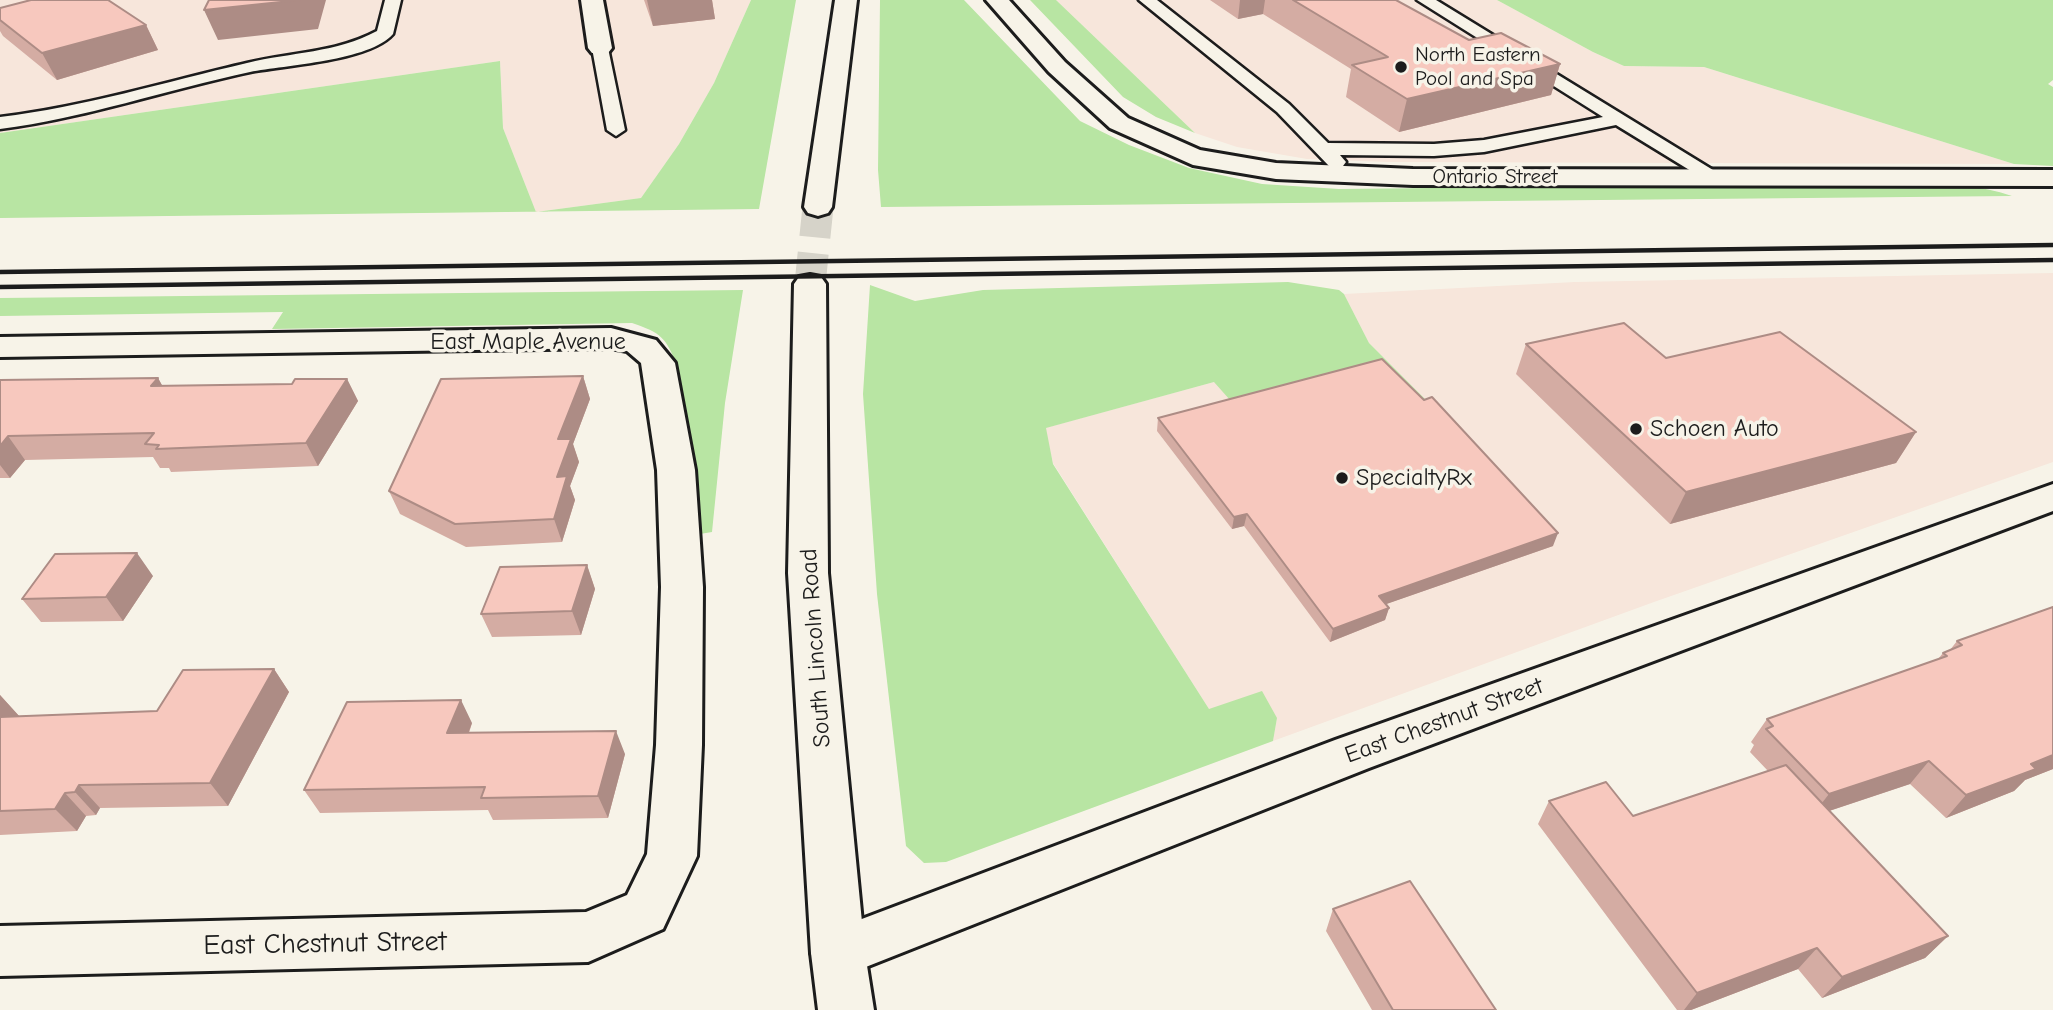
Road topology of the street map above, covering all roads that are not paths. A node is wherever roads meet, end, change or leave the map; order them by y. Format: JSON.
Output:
{"nodes":[{"id":1,"x":393,"y":0,"type":"edge"},
{"id":2,"x":592,"y":0,"type":"edge"},
{"id":3,"x":846,"y":0,"type":"edge"},
{"id":4,"x":997,"y":0,"type":"edge"},
{"id":5,"x":1147,"y":0,"type":"edge"},
{"id":6,"x":1424,"y":0,"type":"edge"},
{"id":7,"x":600,"y":48,"type":"joint"},
{"id":8,"x":1619,"y":119,"type":"junction"},
{"id":9,"x":0,"y":122,"type":"edge"},
{"id":10,"x":616,"y":130,"type":"dead end"},
{"id":11,"x":1323,"y":149,"type":"junction"},
{"id":12,"x":1348,"y":174,"type":"junction"},
{"id":13,"x":1716,"y":178,"type":"junction"},
{"id":14,"x":2053,"y":178,"type":"edge"},
{"id":15,"x":818,"y":207,"type":"tunnel mouth"},
{"id":16,"x":810,"y":284,"type":"tunnel mouth"},
{"id":17,"x":0,"y":347,"type":"edge"},
{"id":18,"x":2053,"y":497,"type":"edge"},
{"id":19,"x":645,"y":912,"type":"joint"},
{"id":20,"x":0,"y":951,"type":"edge"},
{"id":21,"x":838,"y":953,"type":"junction"},
{"id":22,"x":846,"y":1010,"type":"edge"}],
"edges":[{"from":1,"to":9,"type":"lane"},
{"from":2,"to":7,"type":"street"},
{"from":3,"to":15,"type":"street"},
{"from":4,"to":12,"type":"street","name":"Ontario Street"},
{"from":5,"to":11,"type":"lane"},
{"from":6,"to":8,"type":"lane"},
{"from":7,"to":10,"type":"lane"},
{"from":8,"to":11,"type":"lane"},
{"from":8,"to":13,"type":"lane"},
{"from":11,"to":12,"type":"lane"},
{"from":12,"to":13,"type":"street","name":"Ontario Street"},
{"from":13,"to":14,"type":"street","name":"Ontario Street"},
{"from":16,"to":21,"type":"street","name":"South Lincoln Road"},
{"from":17,"to":19,"type":"street","name":"East Maple Avenue"},
{"from":18,"to":21,"type":"street","name":"East Chestnut Street"},
{"from":19,"to":20,"type":"street","name":"East Chestnut Street"},
{"from":21,"to":22,"type":"street","name":"South Lincoln Road"}]}
